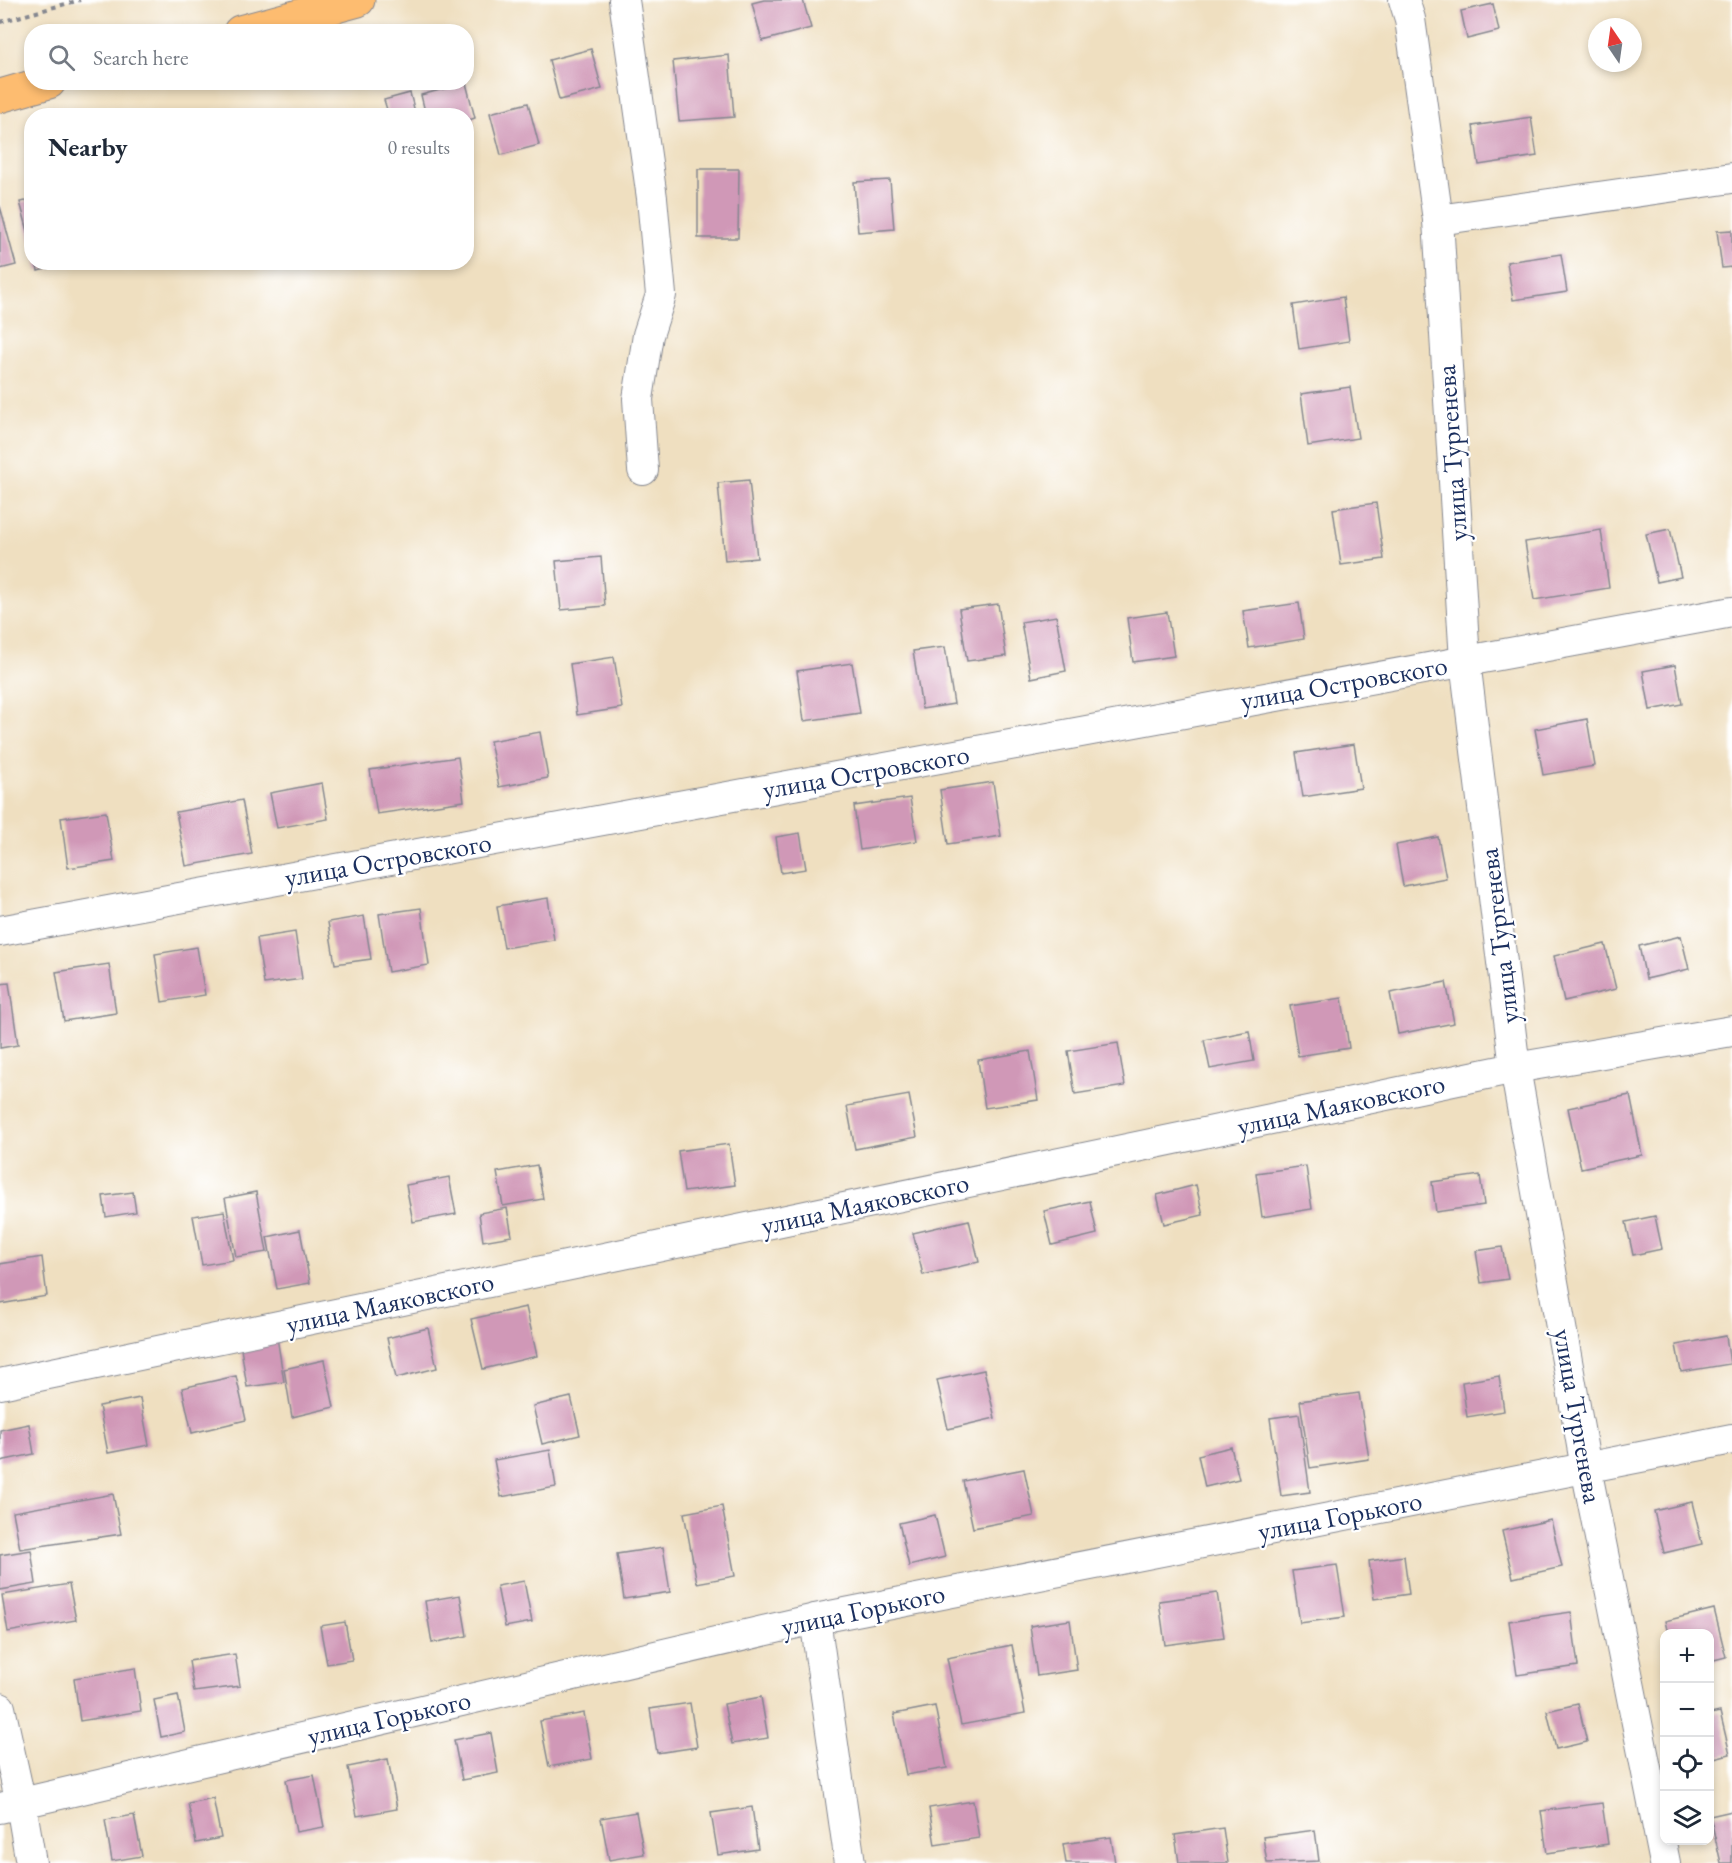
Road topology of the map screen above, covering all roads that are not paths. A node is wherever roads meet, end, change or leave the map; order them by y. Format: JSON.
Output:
{"nodes":[{"id":1,"x":358,"y":0,"type":"edge"},
{"id":2,"x":624,"y":0,"type":"edge"},
{"id":3,"x":1404,"y":0,"type":"edge"},
{"id":4,"x":270,"y":24,"type":"edge"},
{"id":5,"x":24,"y":89,"type":"edge"},
{"id":6,"x":0,"y":96,"type":"edge"},
{"id":7,"x":1732,"y":178,"type":"edge"},
{"id":8,"x":1438,"y":220,"type":"junction"},
{"id":9,"x":643,"y":470,"type":"dead end"},
{"id":10,"x":1732,"y":612,"type":"edge"},
{"id":11,"x":1466,"y":661,"type":"junction"},
{"id":12,"x":0,"y":931,"type":"edge"},
{"id":13,"x":1732,"y":1030,"type":"edge"},
{"id":14,"x":1515,"y":1068,"type":"junction"},
{"id":15,"x":0,"y":1383,"type":"edge"},
{"id":16,"x":1732,"y":1439,"type":"edge"},
{"id":17,"x":1586,"y":1468,"type":"junction"},
{"id":18,"x":815,"y":1619,"type":"junction"},
{"id":19,"x":0,"y":1708,"type":"edge"},
{"id":20,"x":11,"y":1806,"type":"edge"},
{"id":21,"x":32,"y":1863,"type":"edge"},
{"id":22,"x":850,"y":1863,"type":"edge"},
{"id":23,"x":1665,"y":1863,"type":"edge"}],
"edges":[{"from":1,"to":4,"type":"main road"},
{"from":2,"to":9,"type":"street"},
{"from":3,"to":8,"type":"street","name":"улица Тургенева"},
{"from":5,"to":6,"type":"main road"},
{"from":7,"to":8,"type":"street"},
{"from":8,"to":11,"type":"street","name":"улица Тургенева"},
{"from":10,"to":11,"type":"street","name":"улица Островского"},
{"from":11,"to":12,"type":"street","name":"улица Островского"},
{"from":11,"to":14,"type":"street","name":"улица Тургенева"},
{"from":13,"to":14,"type":"street","name":"улица Маяковского"},
{"from":14,"to":15,"type":"street","name":"улица Маяковского"},
{"from":14,"to":17,"type":"street","name":"улица Тургенева"},
{"from":16,"to":17,"type":"street","name":"улица Горького"},
{"from":17,"to":18,"type":"street","name":"улица Горького"},
{"from":17,"to":23,"type":"street","name":"улица Тургенева"},
{"from":18,"to":20,"type":"street","name":"улица Горького"},
{"from":18,"to":22,"type":"street"},
{"from":19,"to":20,"type":"street"},
{"from":20,"to":21,"type":"street"}]}
